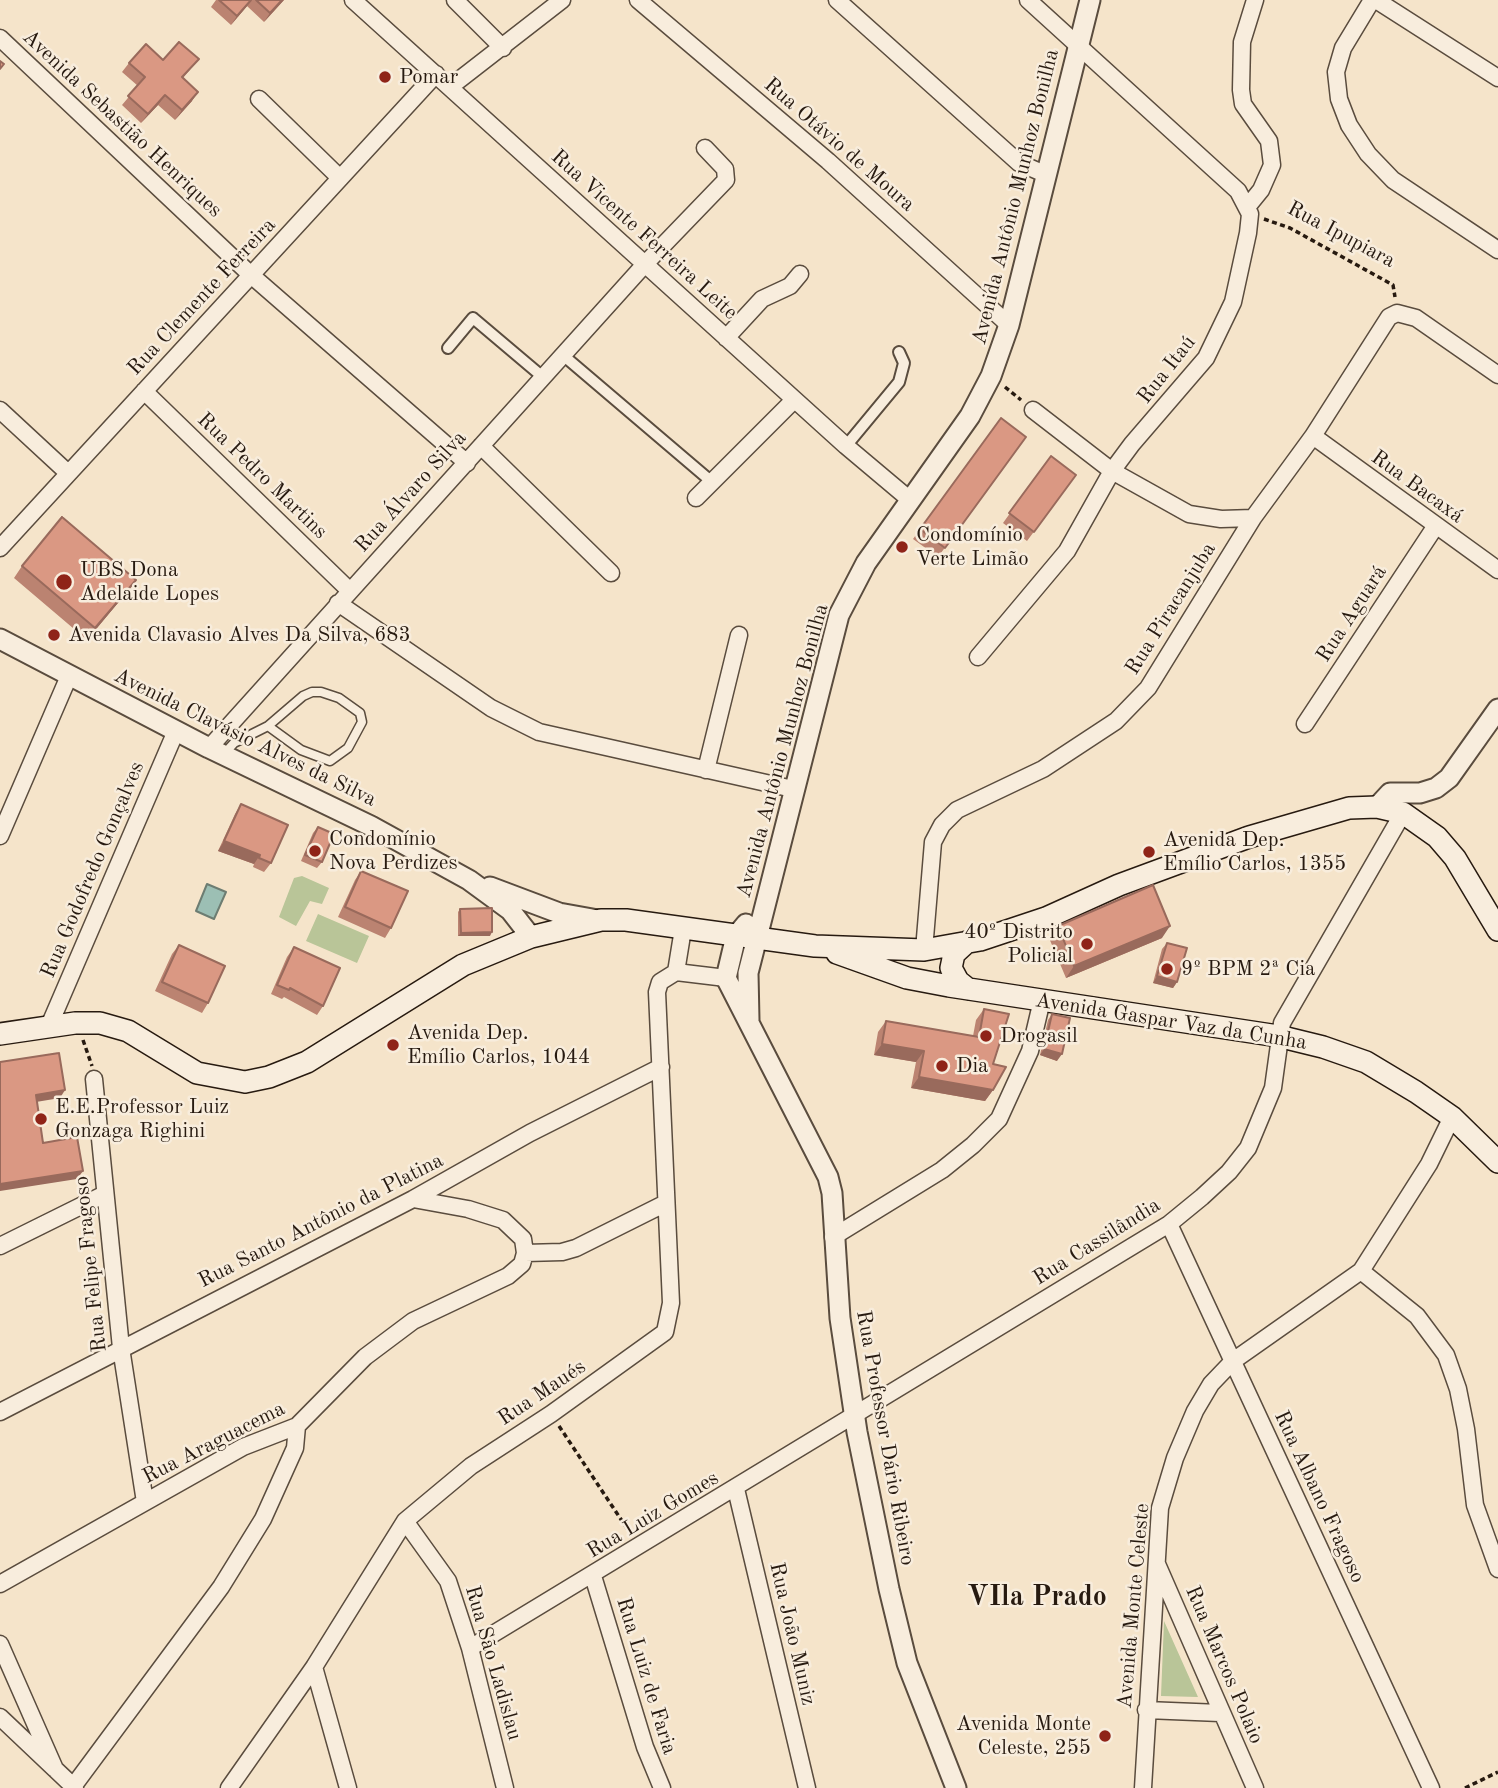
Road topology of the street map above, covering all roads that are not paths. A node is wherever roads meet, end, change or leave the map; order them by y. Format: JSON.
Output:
{"nodes":[{"id":1,"x":353,"y":0,"type":"edge"},
{"id":2,"x":455,"y":0,"type":"edge"},
{"id":3,"x":562,"y":0,"type":"edge"},
{"id":4,"x":638,"y":0,"type":"edge"},
{"id":5,"x":838,"y":0,"type":"edge"},
{"id":6,"x":1028,"y":0,"type":"edge"},
{"id":7,"x":1090,"y":0,"type":"edge"},
{"id":8,"x":1255,"y":0,"type":"edge"},
{"id":9,"x":1374,"y":0,"type":"edge"},
{"id":10,"x":0,"y":38,"type":"edge"},
{"id":11,"x":1078,"y":46,"type":"junction"},
{"id":12,"x":503,"y":48,"type":"junction"},
{"id":13,"x":436,"y":75,"type":"junction"},
{"id":14,"x":1498,"y":78,"type":"edge"},
{"id":15,"x":450,"y":87,"type":"junction"},
{"id":16,"x":259,"y":99,"type":"dead end"},
{"id":17,"x":705,"y":148,"type":"dead end"},
{"id":18,"x":1045,"y":174,"type":"junction"},
{"id":19,"x":340,"y":178,"type":"junction"},
{"id":20,"x":1249,"y":210,"type":"junction"},
{"id":21,"x":1498,"y":250,"type":"edge"},
{"id":22,"x":645,"y":264,"type":"junction"},
{"id":23,"x":800,"y":274,"type":"dead end"},
{"id":24,"x":251,"y":275,"type":"junction"},
{"id":25,"x":1009,"y":325,"type":"junction"},
{"id":26,"x":726,"y":338,"type":"junction"},
{"id":27,"x":448,"y":348,"type":"dead end"},
{"id":28,"x":899,"y":352,"type":"dead end"},
{"id":29,"x":564,"y":356,"type":"junction"},
{"id":30,"x":1498,"y":375,"type":"edge"},
{"id":31,"x":544,"y":378,"type":"junction"},
{"id":32,"x":144,"y":391,"type":"junction"},
{"id":33,"x":794,"y":400,"type":"junction"},
{"id":34,"x":0,"y":410,"type":"edge"},
{"id":35,"x":1034,"y":410,"type":"road end"},
{"id":36,"x":1313,"y":436,"type":"junction"},
{"id":37,"x":481,"y":446,"type":"junction"},
{"id":38,"x":846,"y":446,"type":"junction"},
{"id":39,"x":467,"y":463,"type":"junction"},
{"id":40,"x":1112,"y":471,"type":"junction"},
{"id":41,"x":68,"y":473,"type":"junction"},
{"id":42,"x":712,"y":482,"type":"junction"},
{"id":43,"x":696,"y":498,"type":"dead end"},
{"id":44,"x":909,"y":499,"type":"junction"},
{"id":45,"x":1253,"y":518,"type":"junction"},
{"id":46,"x":1435,"y":527,"type":"junction"},
{"id":47,"x":0,"y":548,"type":"edge"},
{"id":48,"x":1498,"y":570,"type":"edge"},
{"id":49,"x":611,"y":573,"type":"dead end"},
{"id":50,"x":344,"y":597,"type":"junction"},
{"id":51,"x":738,"y":635,"type":"dead end"},
{"id":52,"x":0,"y":639,"type":"edge"},
{"id":53,"x":978,"y":657,"type":"dead end"},
{"id":54,"x":69,"y":676,"type":"junction"},
{"id":55,"x":1498,"y":709,"type":"edge"},
{"id":56,"x":1305,"y":724,"type":"dead end"},
{"id":57,"x":268,"y":726,"type":"junction"},
{"id":58,"x":176,"y":731,"type":"junction"},
{"id":59,"x":216,"y":751,"type":"junction"},
{"id":60,"x":706,"y":770,"type":"junction"},
{"id":61,"x":793,"y":789,"type":"junction"},
{"id":62,"x":1377,"y":807,"type":"junction"},
{"id":63,"x":1403,"y":813,"type":"junction"},
{"id":64,"x":0,"y":836,"type":"edge"},
{"id":65,"x":469,"y":880,"type":"junction"},
{"id":66,"x":601,"y":920,"type":"junction"},
{"id":67,"x":683,"y":929,"type":"junction"},
{"id":68,"x":1498,"y":930,"type":"edge"},
{"id":69,"x":531,"y":937,"type":"junction"},
{"id":70,"x":747,"y":937,"type":"junction"},
{"id":71,"x":967,"y":942,"type":"junction"},
{"id":72,"x":815,"y":946,"type":"junction"},
{"id":73,"x":924,"y":950,"type":"junction"},
{"id":74,"x":676,"y":972,"type":"junction"},
{"id":75,"x":726,"y":978,"type":"junction"},
{"id":76,"x":968,"y":989,"type":"junction"},
{"id":77,"x":1042,"y":1000,"type":"junction"},
{"id":78,"x":749,"y":1020,"type":"junction"},
{"id":79,"x":49,"y":1026,"type":"junction"},
{"id":80,"x":0,"y":1034,"type":"edge"},
{"id":81,"x":1278,"y":1036,"type":"junction"},
{"id":82,"x":660,"y":1067,"type":"junction"},
{"id":83,"x":94,"y":1079,"type":"road end"},
{"id":84,"x":1452,"y":1117,"type":"junction"},
{"id":85,"x":1498,"y":1162,"type":"edge"},
{"id":86,"x":103,"y":1195,"type":"junction"},
{"id":87,"x":413,"y":1199,"type":"junction"},
{"id":88,"x":666,"y":1203,"type":"junction"},
{"id":89,"x":1169,"y":1224,"type":"junction"},
{"id":90,"x":834,"y":1237,"type":"junction"},
{"id":91,"x":0,"y":1246,"type":"edge"},
{"id":92,"x":526,"y":1253,"type":"junction"},
{"id":93,"x":1361,"y":1271,"type":"junction"},
{"id":94,"x":121,"y":1348,"type":"junction"},
{"id":95,"x":1233,"y":1361,"type":"junction"},
{"id":96,"x":0,"y":1412,"type":"edge"},
{"id":97,"x":855,"y":1415,"type":"junction"},
{"id":98,"x":297,"y":1426,"type":"junction"},
{"id":99,"x":736,"y":1489,"type":"junction"},
{"id":100,"x":145,"y":1502,"type":"junction"},
{"id":101,"x":405,"y":1521,"type":"junction"},
{"id":102,"x":1155,"y":1559,"type":"junction"},
{"id":103,"x":1498,"y":1569,"type":"edge"},
{"id":104,"x":593,"y":1576,"type":"junction"},
{"id":105,"x":0,"y":1584,"type":"edge"},
{"id":106,"x":0,"y":1644,"type":"edge"},
{"id":107,"x":470,"y":1648,"type":"junction"},
{"id":108,"x":314,"y":1667,"type":"junction"},
{"id":109,"x":1146,"y":1710,"type":"junction"},
{"id":110,"x":1220,"y":1713,"type":"junction"},
{"id":111,"x":2,"y":1722,"type":"edge"},
{"id":112,"x":55,"y":1769,"type":"junction"},
{"id":113,"x":656,"y":1785,"type":"edge"},
{"id":114,"x":74,"y":1788,"type":"edge"},
{"id":115,"x":229,"y":1788,"type":"edge"},
{"id":116,"x":348,"y":1788,"type":"edge"},
{"id":117,"x":505,"y":1788,"type":"edge"},
{"id":118,"x":807,"y":1788,"type":"edge"},
{"id":119,"x":956,"y":1788,"type":"edge"},
{"id":120,"x":1143,"y":1788,"type":"edge"},
{"id":121,"x":1255,"y":1788,"type":"edge"},
{"id":122,"x":1431,"y":1788,"type":"edge"}],
"edges":[{"from":1,"to":13,"type":"street","name":"Rua Vicente Ferreira Leite"},
{"from":2,"to":12,"type":"street"},
{"from":3,"to":12,"type":"street"},
{"from":4,"to":25,"type":"street","name":"Rua Otávio de Moura"},
{"from":5,"to":18,"type":"street"},
{"from":6,"to":11,"type":"street"},
{"from":7,"to":11,"type":"street","name":"Avenida Antônio Munhoz Bonilha"},
{"from":8,"to":20,"type":"street"},
{"from":9,"to":14,"type":"street"},
{"from":9,"to":21,"type":"street"},
{"from":10,"to":24,"type":"street","name":"Avenida Sebastião Henriques"},
{"from":11,"to":18,"type":"street","name":"Avenida Antônio Munhoz Bonilha"},
{"from":11,"to":20,"type":"street"},
{"from":12,"to":15,"type":"street"},
{"from":13,"to":15,"type":"street","name":"Rua Vicente Ferreira Leite"},
{"from":13,"to":19,"type":"street","name":"Rua Clemente Ferreira"},
{"from":15,"to":22,"type":"street","name":"Rua Vicente Ferreira Leite"},
{"from":16,"to":19,"type":"street"},
{"from":17,"to":22,"type":"street","name":"Rua Álvaro Silva"},
{"from":18,"to":25,"type":"street","name":"Avenida Antônio Munhoz Bonilha"},
{"from":19,"to":24,"type":"street","name":"Rua Clemente Ferreira"},
{"from":20,"to":40,"type":"street","name":"Rua Itaú"},
{"from":22,"to":26,"type":"street","name":"Rua Vicente Ferreira Leite"},
{"from":22,"to":29,"type":"street","name":"Rua Álvaro Silva"},
{"from":23,"to":26,"type":"street"},
{"from":24,"to":32,"type":"street","name":"Rua Clemente Ferreira"},
{"from":24,"to":39,"type":"street","name":"Avenida Sebastião Henriques"},
{"from":25,"to":44,"type":"street","name":"Avenida Antônio Munhoz Bonilha"},
{"from":26,"to":33,"type":"street","name":"Rua Vicente Ferreira Leite"},
{"from":27,"to":31,"type":"street"},
{"from":28,"to":38,"type":"street"},
{"from":29,"to":31,"type":"street","name":"Rua Álvaro Silva"},
{"from":29,"to":42,"type":"street"},
{"from":30,"to":36,"type":"street","name":"Rua Piracanjuba"},
{"from":31,"to":37,"type":"street","name":"Rua Álvaro Silva"},
{"from":32,"to":41,"type":"street","name":"Rua Clemente Ferreira"},
{"from":32,"to":50,"type":"street","name":"Rua Pedro Martins"},
{"from":33,"to":38,"type":"street","name":"Rua Vicente Ferreira Leite"},
{"from":33,"to":42,"type":"street"},
{"from":34,"to":41,"type":"street"},
{"from":35,"to":40,"type":"street"},
{"from":36,"to":45,"type":"street","name":"Rua Piracanjuba"},
{"from":36,"to":46,"type":"street","name":"Rua Bacaxá"},
{"from":37,"to":39,"type":"street","name":"Rua Álvaro Silva"},
{"from":37,"to":49,"type":"street"},
{"from":38,"to":44,"type":"street","name":"Rua Vicente Ferreira Leite"},
{"from":39,"to":50,"type":"street","name":"Rua Álvaro Silva"},
{"from":40,"to":45,"type":"street"},
{"from":40,"to":53,"type":"street","name":"Rua Itaú"},
{"from":41,"to":47,"type":"street","name":"Rua Clemente Ferreira"},
{"from":42,"to":43,"type":"street"},
{"from":44,"to":61,"type":"street","name":"Avenida Antônio Munhoz Bonilha"},
{"from":45,"to":73,"type":"street","name":"Rua Piracanjuba"},
{"from":46,"to":48,"type":"street","name":"Rua Bacaxá"},
{"from":46,"to":56,"type":"street","name":"Rua Aguará"},
{"from":50,"to":59,"type":"street","name":"Rua Álvaro Silva"},
{"from":50,"to":60,"type":"street","name":"Rua Pedro Martins"},
{"from":51,"to":60,"type":"street"},
{"from":52,"to":54,"type":"street","name":"Avenida Clavásio Alves da Silva"},
{"from":54,"to":58,"type":"street","name":"Avenida Clavásio Alves da Silva"},
{"from":54,"to":64,"type":"street"},
{"from":55,"to":62,"type":"street"},
{"from":57,"to":57,"type":"lane"},
{"from":57,"to":59,"type":"lane"},
{"from":58,"to":59,"type":"street","name":"Avenida Clavásio Alves da Silva"},
{"from":58,"to":79,"type":"street","name":"Rua Godofredo Gonçalves"},
{"from":59,"to":65,"type":"street","name":"Avenida Clavásio Alves da Silva"},
{"from":60,"to":61,"type":"street","name":"Rua Pedro Martins"},
{"from":61,"to":70,"type":"street","name":"Avenida Antônio Munhoz Bonilha"},
{"from":62,"to":63,"type":"main road"},
{"from":62,"to":71,"type":"main road"},
{"from":63,"to":68,"type":"main road"},
{"from":63,"to":81,"type":"street","name":"Rua Cassilândia"},
{"from":65,"to":66,"type":"street","name":"Avenida Clavásio Alves da Silva"},
{"from":65,"to":69,"type":"street","name":"Avenida Clavásio Alves da Silva"},
{"from":66,"to":67,"type":"main road"},
{"from":66,"to":69,"type":"main road"},
{"from":67,"to":70,"type":"main road"},
{"from":67,"to":74,"type":"street","name":"Rua Maués"},
{"from":69,"to":79,"type":"main road"},
{"from":70,"to":72,"type":"main road"},
{"from":70,"to":75,"type":"street"},
{"from":70,"to":78,"type":"street","name":"Rua Professor Dário Ribeiro"},
{"from":71,"to":73,"type":"main road"},
{"from":71,"to":76,"type":"main road"},
{"from":72,"to":73,"type":"main road"},
{"from":72,"to":76,"type":"main road","name":"Avenida Gaspar Vaz da Cunha"},
{"from":74,"to":75,"type":"street"},
{"from":74,"to":82,"type":"street","name":"Rua Maués"},
{"from":75,"to":78,"type":"street","name":"Rua Professor Dário Ribeiro"},
{"from":76,"to":77,"type":"main road","name":"Avenida Gaspar Vaz da Cunha"},
{"from":77,"to":81,"type":"main road","name":"Avenida Gaspar Vaz da Cunha"},
{"from":77,"to":90,"type":"street"},
{"from":78,"to":90,"type":"street","name":"Rua Professor Dário Ribeiro"},
{"from":79,"to":80,"type":"main road"},
{"from":81,"to":84,"type":"main road","name":"Avenida Gaspar Vaz da Cunha"},
{"from":81,"to":89,"type":"street","name":"Rua Cassilândia"},
{"from":82,"to":87,"type":"street","name":"Rua Santo Antônio da Platina"},
{"from":82,"to":88,"type":"street","name":"Rua Maués"},
{"from":83,"to":86,"type":"street","name":"Rua Felipe Fragoso"},
{"from":84,"to":85,"type":"main road","name":"Avenida Gaspar Vaz da Cunha"},
{"from":84,"to":93,"type":"street","name":"Avenida Monte Celeste"},
{"from":86,"to":91,"type":"street"},
{"from":86,"to":94,"type":"street","name":"Rua Felipe Fragoso"},
{"from":87,"to":92,"type":"street"},
{"from":87,"to":94,"type":"street","name":"Rua Santo Antônio da Platina"},
{"from":88,"to":92,"type":"street"},
{"from":88,"to":101,"type":"street","name":"Rua Maués"},
{"from":89,"to":95,"type":"street","name":"Rua Albano Fragoso"},
{"from":89,"to":97,"type":"street","name":"Rua Cassilândia"},
{"from":90,"to":97,"type":"street","name":"Rua Professor Dário Ribeiro"},
{"from":92,"to":98,"type":"street","name":"Rua Araguacema"},
{"from":93,"to":95,"type":"street","name":"Avenida Monte Celeste"},
{"from":93,"to":103,"type":"street"},
{"from":94,"to":96,"type":"street","name":"Rua Santo Antônio da Platina"},
{"from":94,"to":100,"type":"street","name":"Rua Felipe Fragoso"},
{"from":95,"to":102,"type":"street","name":"Avenida Monte Celeste"},
{"from":95,"to":122,"type":"street","name":"Rua Albano Fragoso"},
{"from":97,"to":99,"type":"street","name":"Rua Luiz Gomes"},
{"from":97,"to":119,"type":"street","name":"Rua Professor Dário Ribeiro"},
{"from":98,"to":100,"type":"street","name":"Rua Araguacema"},
{"from":98,"to":114,"type":"street"},
{"from":99,"to":104,"type":"street","name":"Rua Luiz Gomes"},
{"from":99,"to":118,"type":"street","name":"Rua João Muniz"},
{"from":100,"to":105,"type":"street","name":"Rua Araguacema"},
{"from":101,"to":107,"type":"street","name":"Rua São Ladislau"},
{"from":101,"to":108,"type":"street","name":"Rua Maués"},
{"from":102,"to":109,"type":"street","name":"Avenida Monte Celeste"},
{"from":102,"to":110,"type":"street","name":"Rua Marcos Polaio"},
{"from":104,"to":107,"type":"street","name":"Rua Luiz Gomes"},
{"from":104,"to":113,"type":"street","name":"Rua Luiz de Faria"},
{"from":106,"to":112,"type":"street"},
{"from":107,"to":117,"type":"street","name":"Rua São Ladislau"},
{"from":108,"to":115,"type":"street","name":"Rua Maués"},
{"from":108,"to":116,"type":"street"},
{"from":109,"to":110,"type":"street"},
{"from":109,"to":120,"type":"street","name":"Avenida Monte Celeste"},
{"from":110,"to":121,"type":"street","name":"Rua Marcos Polaio"},
{"from":111,"to":112,"type":"street"},
{"from":112,"to":114,"type":"street"}]}
